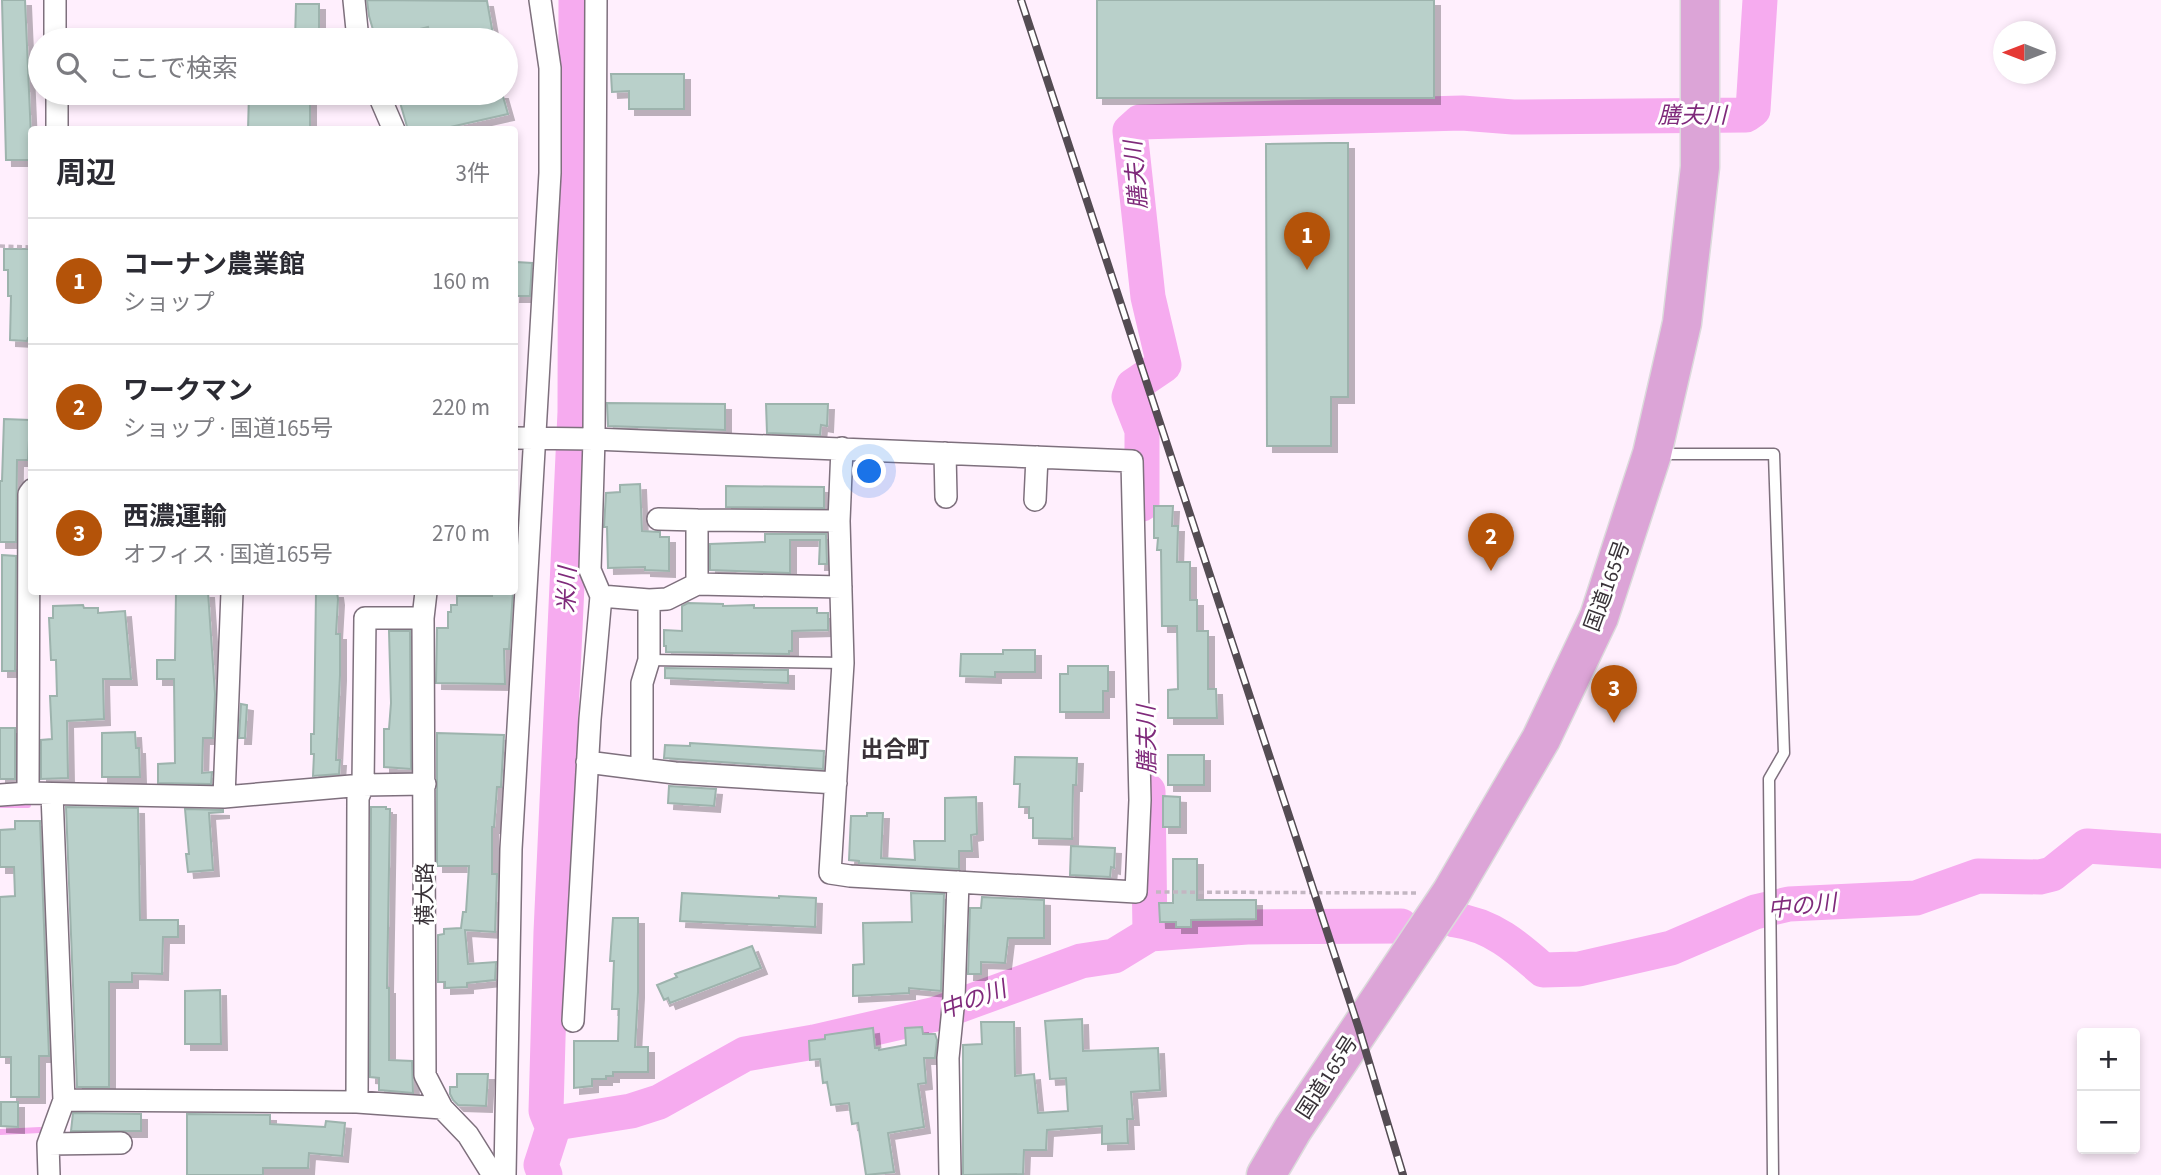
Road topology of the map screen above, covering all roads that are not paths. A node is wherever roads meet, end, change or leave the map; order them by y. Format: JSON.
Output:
{"nodes":[{"id":1,"x":55,"y":0,"type":"edge"},
{"id":2,"x":354,"y":0,"type":"edge"},
{"id":3,"x":540,"y":0,"type":"edge"},
{"id":4,"x":596,"y":0,"type":"edge"},
{"id":5,"x":1700,"y":0,"type":"edge"},
{"id":6,"x":55,"y":28,"type":"edge"},
{"id":7,"x":357,"y":28,"type":"edge"},
{"id":8,"x":57,"y":105,"type":"edge"},
{"id":9,"x":383,"y":105,"type":"edge"},
{"id":10,"x":57,"y":126,"type":"edge"},
{"id":11,"x":392,"y":126,"type":"edge"},
{"id":12,"x":530,"y":438,"type":"edge"},
{"id":13,"x":590,"y":439,"type":"junction"},
{"id":14,"x":842,"y":448,"type":"junction"},
{"id":15,"x":945,"y":453,"type":"junction"},
{"id":16,"x":1652,"y":454,"type":"junction"},
{"id":17,"x":1037,"y":457,"type":"junction"},
{"id":18,"x":946,"y":497,"type":"dead end"},
{"id":19,"x":1035,"y":500,"type":"dead end"},
{"id":20,"x":658,"y":519,"type":"dead end"},
{"id":21,"x":697,"y":520,"type":"junction"},
{"id":22,"x":839,"y":521,"type":"junction"},
{"id":23,"x":697,"y":584,"type":"junction"},
{"id":24,"x":841,"y":587,"type":"junction"},
{"id":25,"x":29,"y":595,"type":"edge"},
{"id":26,"x":232,"y":595,"type":"edge"},
{"id":27,"x":426,"y":595,"type":"edge"},
{"id":28,"x":601,"y":596,"type":"junction"},
{"id":29,"x":649,"y":600,"type":"junction"},
{"id":30,"x":423,"y":618,"type":"junction"},
{"id":31,"x":649,"y":660,"type":"junction"},
{"id":32,"x":844,"y":663,"type":"junction"},
{"id":33,"x":587,"y":762,"type":"junction"},
{"id":34,"x":642,"y":769,"type":"junction"},
{"id":35,"x":836,"y":783,"type":"junction"},
{"id":36,"x":425,"y":784,"type":"junction"},
{"id":37,"x":363,"y":785,"type":"junction"},
{"id":38,"x":28,"y":793,"type":"junction"},
{"id":39,"x":52,"y":794,"type":"junction"},
{"id":40,"x":0,"y":795,"type":"edge"},
{"id":41,"x":224,"y":797,"type":"junction"},
{"id":42,"x":958,"y":882,"type":"junction"},
{"id":43,"x":573,"y":1021,"type":"dead end"},
{"id":44,"x":64,"y":1100,"type":"junction"},
{"id":45,"x":357,"y":1102,"type":"junction"},
{"id":46,"x":442,"y":1108,"type":"junction"},
{"id":47,"x":121,"y":1143,"type":"dead end"},
{"id":48,"x":48,"y":1144,"type":"junction"},
{"id":49,"x":49,"y":1175,"type":"edge"},
{"id":50,"x":493,"y":1175,"type":"edge"},
{"id":51,"x":505,"y":1175,"type":"edge"},
{"id":52,"x":950,"y":1175,"type":"edge"},
{"id":53,"x":1266,"y":1175,"type":"edge"},
{"id":54,"x":1773,"y":1175,"type":"edge"}],
"edges":[{"from":1,"to":6,"type":"street"},
{"from":2,"to":7,"type":"street"},
{"from":3,"to":12,"type":"street"},
{"from":4,"to":13,"type":"street"},
{"from":5,"to":16,"type":"highway","name":"国道165号"},
{"from":8,"to":10,"type":"street"},
{"from":9,"to":11,"type":"street"},
{"from":12,"to":13,"type":"street"},
{"from":12,"to":51,"type":"street"},
{"from":13,"to":14,"type":"street"},
{"from":13,"to":28,"type":"street"},
{"from":14,"to":15,"type":"street"},
{"from":14,"to":22,"type":"street"},
{"from":15,"to":17,"type":"street"},
{"from":15,"to":18,"type":"street"},
{"from":16,"to":53,"type":"highway","name":"国道165号"},
{"from":16,"to":54,"type":"lane"},
{"from":17,"to":19,"type":"street"},
{"from":17,"to":42,"type":"street"},
{"from":20,"to":21,"type":"street"},
{"from":21,"to":22,"type":"street"},
{"from":21,"to":23,"type":"street"},
{"from":22,"to":24,"type":"street"},
{"from":23,"to":24,"type":"street"},
{"from":23,"to":29,"type":"street"},
{"from":24,"to":32,"type":"street"},
{"from":25,"to":38,"type":"street"},
{"from":26,"to":41,"type":"street"},
{"from":27,"to":30,"type":"street","name":"横大路"},
{"from":28,"to":29,"type":"street"},
{"from":28,"to":33,"type":"street"},
{"from":29,"to":31,"type":"street"},
{"from":30,"to":36,"type":"street","name":"横大路"},
{"from":30,"to":37,"type":"street"},
{"from":31,"to":32,"type":"lane"},
{"from":31,"to":34,"type":"street"},
{"from":32,"to":35,"type":"street"},
{"from":33,"to":34,"type":"street"},
{"from":33,"to":43,"type":"street"},
{"from":34,"to":35,"type":"street"},
{"from":35,"to":42,"type":"street"},
{"from":36,"to":37,"type":"street"},
{"from":36,"to":46,"type":"street","name":"横大路"},
{"from":37,"to":41,"type":"street"},
{"from":37,"to":45,"type":"street"},
{"from":38,"to":39,"type":"street"},
{"from":38,"to":40,"type":"street"},
{"from":39,"to":41,"type":"street"},
{"from":39,"to":44,"type":"street"},
{"from":42,"to":52,"type":"street"},
{"from":44,"to":45,"type":"street"},
{"from":44,"to":48,"type":"street"},
{"from":45,"to":46,"type":"street"},
{"from":46,"to":50,"type":"street","name":"横大路"},
{"from":47,"to":48,"type":"street"},
{"from":48,"to":49,"type":"street"}]}
